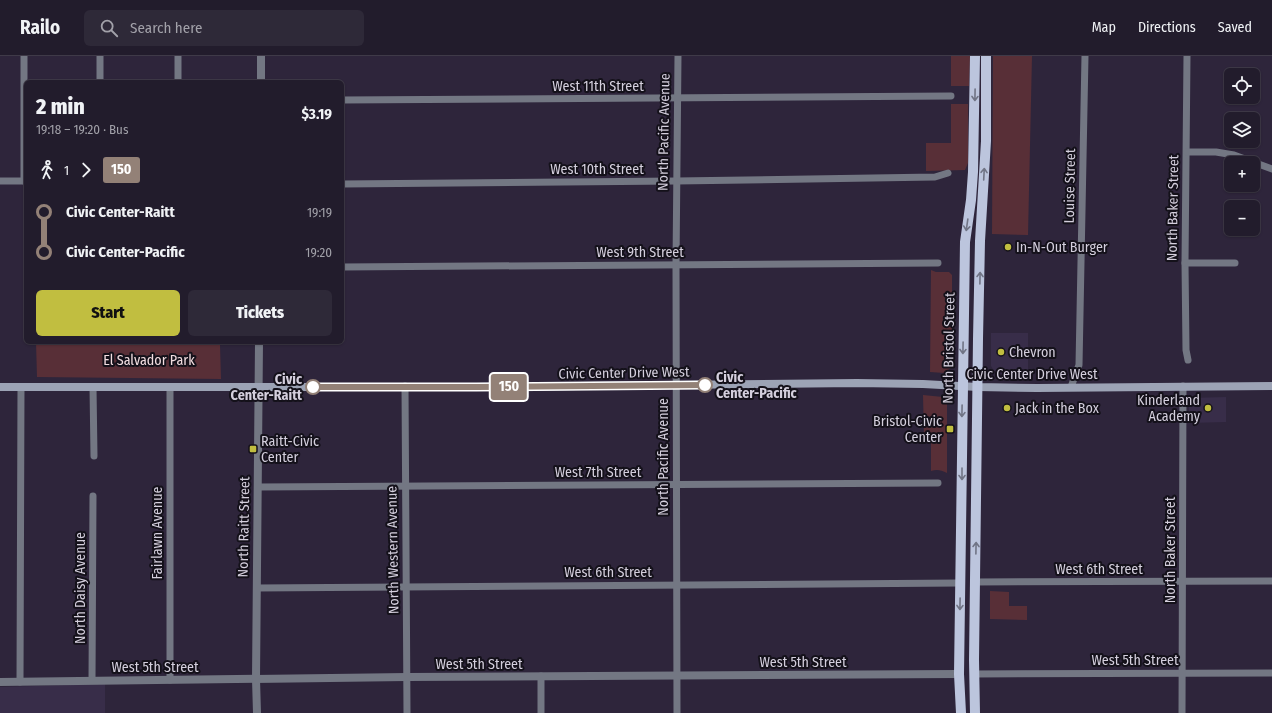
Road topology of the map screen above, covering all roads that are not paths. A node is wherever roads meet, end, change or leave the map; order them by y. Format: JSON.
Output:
{"nodes":[{"id":1,"x":24,"y":56,"type":"edge"},
{"id":2,"x":100,"y":56,"type":"edge"},
{"id":3,"x":178,"y":56,"type":"edge"},
{"id":4,"x":261,"y":56,"type":"edge"},
{"id":5,"x":678,"y":56,"type":"edge"},
{"id":6,"x":976,"y":56,"type":"edge"},
{"id":7,"x":986,"y":56,"type":"edge"},
{"id":8,"x":1085,"y":56,"type":"edge"},
{"id":9,"x":1188,"y":56,"type":"edge"},
{"id":10,"x":24,"y":80,"type":"edge"},
{"id":11,"x":100,"y":80,"type":"edge"},
{"id":12,"x":178,"y":80,"type":"edge"},
{"id":13,"x":261,"y":80,"type":"edge"},
{"id":14,"x":951,"y":96,"type":"dead end"},
{"id":15,"x":677,"y":99,"type":"junction"},
{"id":16,"x":344,"y":100,"type":"edge"},
{"id":17,"x":1186,"y":152,"type":"junction"},
{"id":18,"x":1272,"y":169,"type":"edge"},
{"id":19,"x":948,"y":173,"type":"dead end"},
{"id":20,"x":0,"y":181,"type":"edge"},
{"id":21,"x":24,"y":181,"type":"edge"},
{"id":22,"x":676,"y":181,"type":"junction"},
{"id":23,"x":344,"y":184,"type":"edge"},
{"id":24,"x":938,"y":263,"type":"dead end"},
{"id":25,"x":1185,"y":263,"type":"junction"},
{"id":26,"x":1235,"y":263,"type":"dead end"},
{"id":27,"x":676,"y":265,"type":"junction"},
{"id":28,"x":344,"y":267,"type":"edge"},
{"id":29,"x":259,"y":344,"type":"edge"},
{"id":30,"x":1188,"y":360,"type":"dead end"},
{"id":31,"x":676,"y":385,"type":"junction"},
{"id":32,"x":405,"y":386,"type":"junction"},
{"id":33,"x":962,"y":386,"type":"junction"},
{"id":34,"x":1183,"y":386,"type":"junction"},
{"id":35,"x":1272,"y":386,"type":"edge"},
{"id":36,"x":0,"y":387,"type":"edge"},
{"id":37,"x":20,"y":387,"type":"junction"},
{"id":38,"x":93,"y":387,"type":"junction"},
{"id":39,"x":170,"y":387,"type":"junction"},
{"id":40,"x":258,"y":387,"type":"junction"},
{"id":41,"x":978,"y":387,"type":"junction"},
{"id":42,"x":1071,"y":387,"type":"junction"},
{"id":43,"x":94,"y":456,"type":"dead end"},
{"id":44,"x":938,"y":483,"type":"dead end"},
{"id":45,"x":676,"y":484,"type":"junction"},
{"id":46,"x":405,"y":486,"type":"junction"},
{"id":47,"x":258,"y":487,"type":"junction"},
{"id":48,"x":93,"y":496,"type":"dead end"},
{"id":49,"x":1183,"y":581,"type":"junction"},
{"id":50,"x":1272,"y":581,"type":"edge"},
{"id":51,"x":975,"y":582,"type":"junction"},
{"id":52,"x":960,"y":583,"type":"junction"},
{"id":53,"x":677,"y":585,"type":"junction"},
{"id":54,"x":406,"y":587,"type":"junction"},
{"id":55,"x":257,"y":588,"type":"junction"},
{"id":56,"x":1182,"y":673,"type":"junction"},
{"id":57,"x":1272,"y":673,"type":"edge"},
{"id":58,"x":959,"y":674,"type":"junction"},
{"id":59,"x":974,"y":674,"type":"junction"},
{"id":60,"x":541,"y":676,"type":"junction"},
{"id":61,"x":678,"y":676,"type":"junction"},
{"id":62,"x":406,"y":677,"type":"junction"},
{"id":63,"x":256,"y":679,"type":"junction"},
{"id":64,"x":92,"y":680,"type":"junction"},
{"id":65,"x":170,"y":680,"type":"junction"},
{"id":66,"x":0,"y":682,"type":"edge"},
{"id":67,"x":20,"y":682,"type":"junction"},
{"id":68,"x":257,"y":713,"type":"edge"},
{"id":69,"x":406,"y":713,"type":"edge"},
{"id":70,"x":541,"y":713,"type":"edge"},
{"id":71,"x":677,"y":713,"type":"edge"},
{"id":72,"x":960,"y":713,"type":"edge"},
{"id":73,"x":975,"y":713,"type":"edge"},
{"id":74,"x":1182,"y":713,"type":"edge"}],
"edges":[{"from":1,"to":10,"type":"street"},
{"from":2,"to":11,"type":"street"},
{"from":3,"to":12,"type":"street"},
{"from":4,"to":13,"type":"street"},
{"from":5,"to":15,"type":"street","name":"North Pacific Avenue"},
{"from":6,"to":33,"type":"main road","name":"North Bristol Street","one_way":true},
{"from":41,"to":7,"type":"main road","name":"North Bristol Street","one_way":true},
{"from":8,"to":42,"type":"street","name":"Louise Street"},
{"from":9,"to":17,"type":"street","name":"North Baker Street"},
{"from":14,"to":15,"type":"street","name":"West 11th Street"},
{"from":15,"to":16,"type":"street","name":"West 11th Street"},
{"from":15,"to":22,"type":"street","name":"North Pacific Avenue"},
{"from":17,"to":18,"type":"street"},
{"from":17,"to":25,"type":"street","name":"North Baker Street"},
{"from":19,"to":22,"type":"street","name":"West 10th Street"},
{"from":20,"to":21,"type":"street"},
{"from":22,"to":23,"type":"street","name":"West 10th Street"},
{"from":22,"to":27,"type":"street","name":"North Pacific Avenue"},
{"from":24,"to":27,"type":"street","name":"West 9th Street"},
{"from":25,"to":26,"type":"street"},
{"from":25,"to":30,"type":"street","name":"North Baker Street"},
{"from":27,"to":28,"type":"street","name":"West 9th Street"},
{"from":27,"to":31,"type":"street","name":"North Pacific Avenue"},
{"from":29,"to":40,"type":"street","name":"North Raitt Street"},
{"from":31,"to":32,"type":"main road","name":"Civic Center Drive West"},
{"from":31,"to":33,"type":"main road","name":"Civic Center Drive West"},
{"from":31,"to":45,"type":"street","name":"North Pacific Avenue"},
{"from":32,"to":40,"type":"main road","name":"Civic Center Drive West"},
{"from":32,"to":46,"type":"street","name":"North Western Avenue"},
{"from":33,"to":41,"type":"main road","name":"Civic Center Drive West"},
{"from":33,"to":52,"type":"main road","name":"North Bristol Street","one_way":true},
{"from":34,"to":35,"type":"main road","name":"Civic Center Drive West"},
{"from":34,"to":42,"type":"main road","name":"Civic Center Drive West"},
{"from":34,"to":49,"type":"street","name":"North Baker Street"},
{"from":36,"to":37,"type":"main road","name":"Civic Center Drive West"},
{"from":37,"to":38,"type":"main road","name":"Civic Center Drive West"},
{"from":37,"to":67,"type":"street"},
{"from":38,"to":39,"type":"main road","name":"Civic Center Drive West"},
{"from":38,"to":43,"type":"street"},
{"from":39,"to":40,"type":"main road","name":"Civic Center Drive West"},
{"from":39,"to":65,"type":"street","name":"Fairlawn Avenue"},
{"from":40,"to":47,"type":"street","name":"North Raitt Street"},
{"from":41,"to":42,"type":"main road","name":"Civic Center Drive West"},
{"from":51,"to":41,"type":"main road","name":"North Bristol Street","one_way":true},
{"from":44,"to":45,"type":"street","name":"West 7th Street"},
{"from":45,"to":46,"type":"street","name":"West 7th Street"},
{"from":45,"to":53,"type":"street","name":"North Pacific Avenue"},
{"from":46,"to":47,"type":"street","name":"West 7th Street"},
{"from":46,"to":54,"type":"street","name":"North Western Avenue"},
{"from":47,"to":55,"type":"street","name":"North Raitt Street"},
{"from":48,"to":64,"type":"street","name":"North Daisy Avenue"},
{"from":49,"to":50,"type":"street","name":"West 6th Street"},
{"from":49,"to":51,"type":"street","name":"West 6th Street"},
{"from":49,"to":56,"type":"street","name":"North Baker Street"},
{"from":51,"to":59,"type":"main road","name":"North Bristol Street"},
{"from":52,"to":53,"type":"street","name":"West 6th Street"},
{"from":52,"to":58,"type":"main road","name":"North Bristol Street","one_way":true},
{"from":53,"to":54,"type":"street","name":"West 6th Street"},
{"from":53,"to":61,"type":"street","name":"North Pacific Avenue"},
{"from":54,"to":55,"type":"street","name":"West 6th Street"},
{"from":54,"to":62,"type":"street","name":"North Western Avenue"},
{"from":55,"to":63,"type":"street","name":"North Raitt Street"},
{"from":56,"to":57,"type":"street","name":"West 5th Street"},
{"from":56,"to":59,"type":"street","name":"West 5th Street"},
{"from":56,"to":74,"type":"street","name":"North Baker Street"},
{"from":58,"to":61,"type":"street","name":"West 5th Street"},
{"from":58,"to":72,"type":"main road","name":"North Bristol Street"},
{"from":59,"to":73,"type":"main road","name":"North Bristol Street"},
{"from":60,"to":61,"type":"street","name":"West 5th Street"},
{"from":60,"to":62,"type":"street","name":"West 5th Street"},
{"from":60,"to":70,"type":"street"},
{"from":61,"to":71,"type":"street","name":"North Pacific Avenue"},
{"from":62,"to":63,"type":"street","name":"West 5th Street"},
{"from":62,"to":69,"type":"street","name":"North Western Avenue"},
{"from":63,"to":65,"type":"street","name":"West 5th Street"},
{"from":63,"to":68,"type":"street","name":"North Raitt Street"},
{"from":64,"to":65,"type":"street","name":"West 5th Street"},
{"from":64,"to":67,"type":"street","name":"West 5th Street"},
{"from":66,"to":67,"type":"street","name":"West 5th Street"}]}
